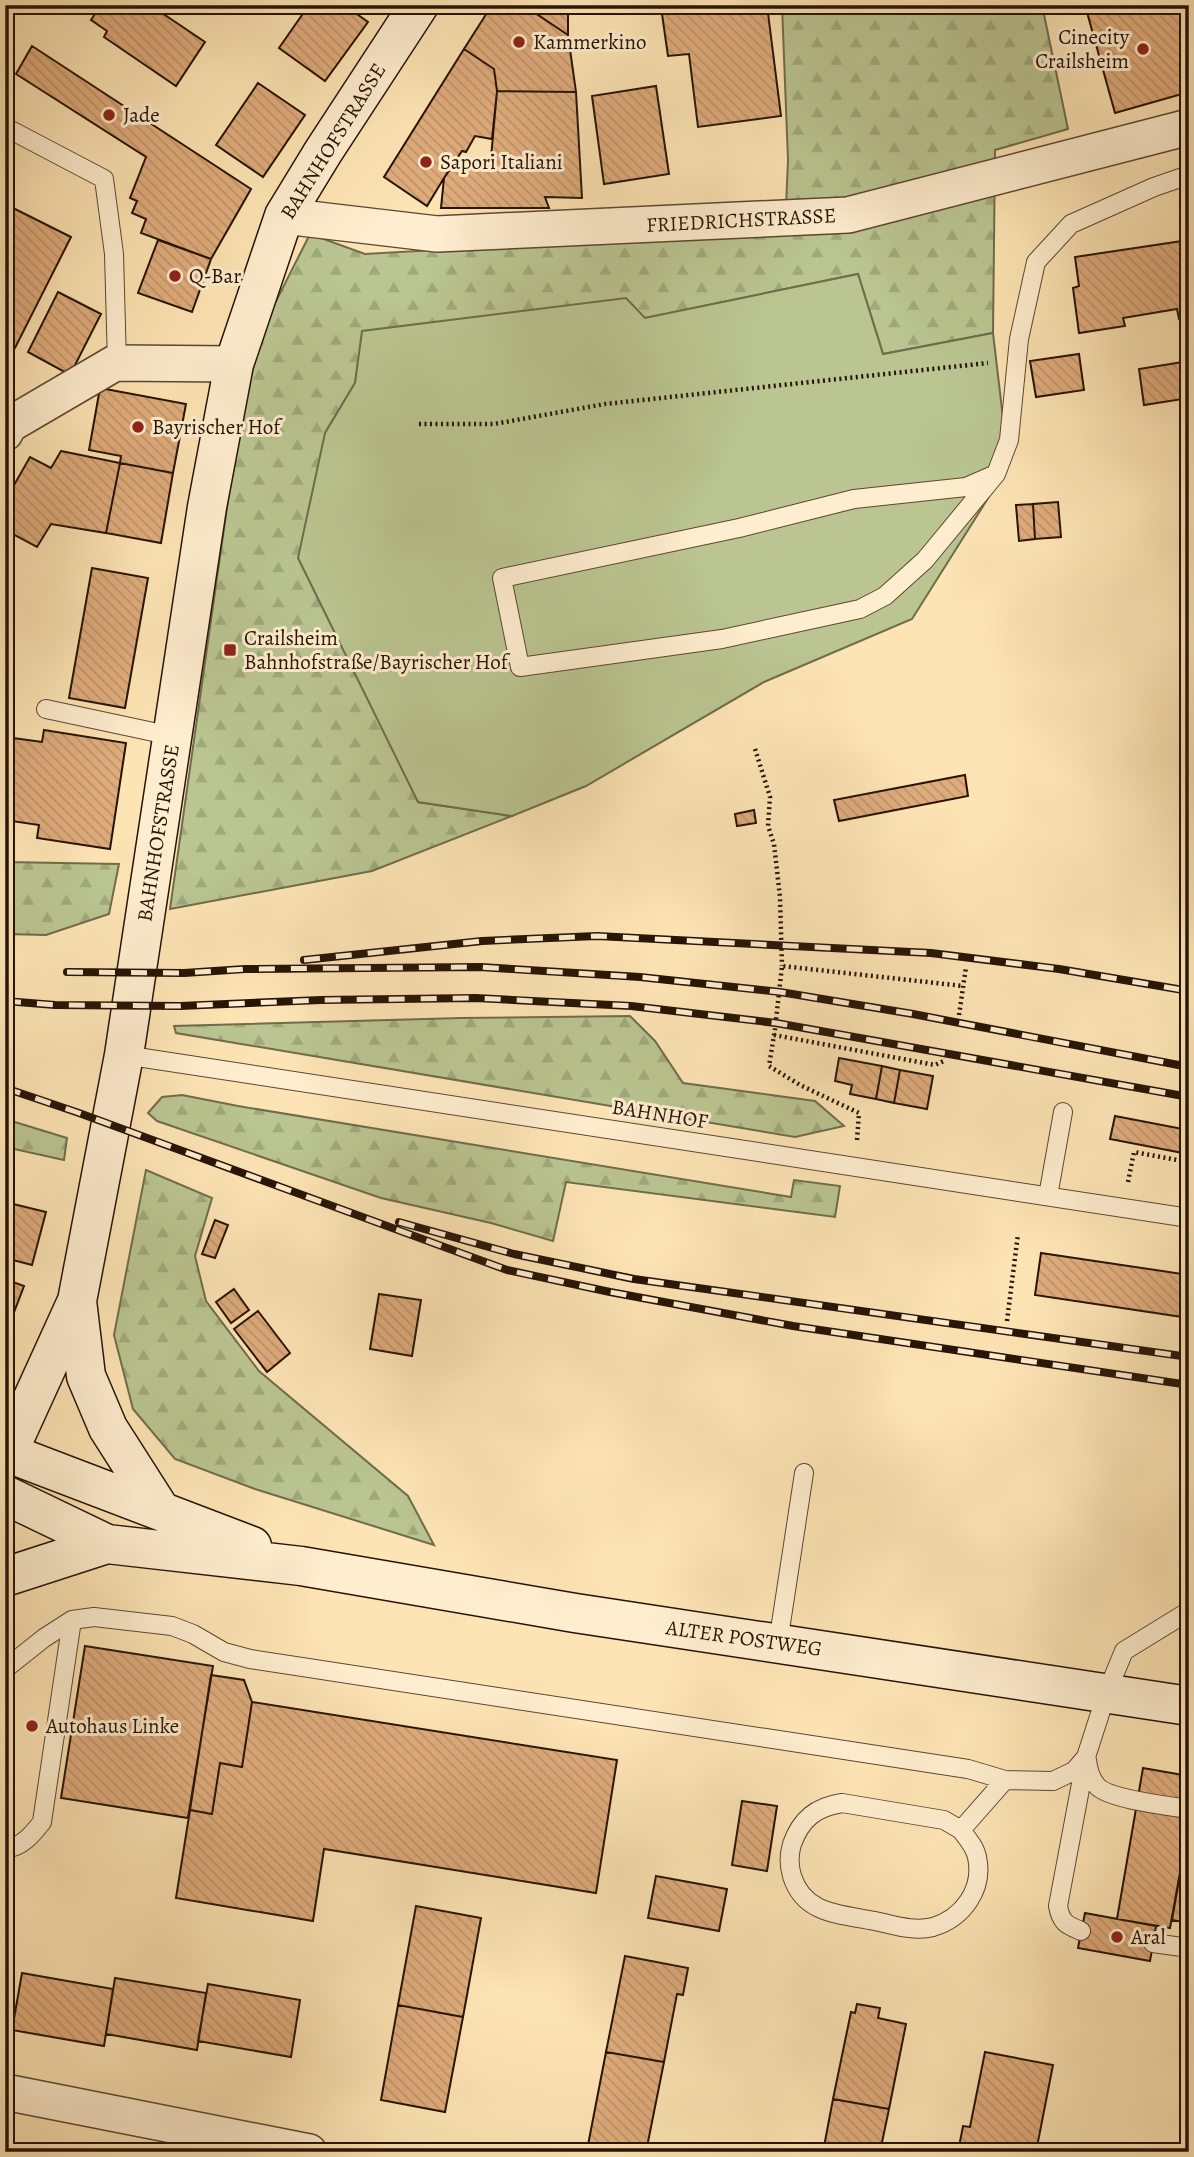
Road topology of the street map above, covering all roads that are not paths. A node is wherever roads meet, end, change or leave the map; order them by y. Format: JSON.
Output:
{"nodes":[{"id":1,"x":419,"y":5,"type":"edge"},
{"id":2,"x":5,"y":127,"type":"edge"},
{"id":3,"x":1189,"y":127,"type":"edge"},
{"id":4,"x":1189,"y":175,"type":"edge"},
{"id":5,"x":284,"y":216,"type":"junction"},
{"id":6,"x":117,"y":363,"type":"junction"},
{"id":7,"x":234,"y":364,"type":"junction"},
{"id":8,"x":5,"y":433,"type":"edge"},
{"id":9,"x":996,"y":474,"type":"junction"},
{"id":10,"x":46,"y":709,"type":"dead end"},
{"id":11,"x":172,"y":736,"type":"junction"},
{"id":12,"x":124,"y":1055,"type":"junction"},
{"id":13,"x":1063,"y":1112,"type":"dead end"},
{"id":14,"x":1048,"y":1196,"type":"junction"},
{"id":15,"x":1189,"y":1218,"type":"edge"},
{"id":16,"x":77,"y":1301,"type":"junction"},
{"id":17,"x":7,"y":1456,"type":"edge"},
{"id":18,"x":804,"y":1473,"type":"dead end"},
{"id":19,"x":5,"y":1495,"type":"edge"},
{"id":20,"x":162,"y":1511,"type":"junction"},
{"id":21,"x":107,"y":1544,"type":"junction"},
{"id":22,"x":301,"y":1566,"type":"junction"},
{"id":23,"x":5,"y":1577,"type":"edge"},
{"id":24,"x":1189,"y":1611,"type":"edge"},
{"id":25,"x":72,"y":1620,"type":"junction"},
{"id":26,"x":778,"y":1643,"type":"junction"},
{"id":27,"x":5,"y":1669,"type":"edge"},
{"id":28,"x":1107,"y":1692,"type":"junction"},
{"id":29,"x":1189,"y":1706,"type":"edge"},
{"id":30,"x":1086,"y":1757,"type":"junction"},
{"id":31,"x":1005,"y":1780,"type":"junction"},
{"id":32,"x":1189,"y":1810,"type":"edge"},
{"id":33,"x":961,"y":1830,"type":"junction"},
{"id":34,"x":5,"y":1849,"type":"edge"},
{"id":35,"x":1082,"y":1931,"type":"dead end"},
{"id":36,"x":1153,"y":1943,"type":"dead end"},
{"id":37,"x":1189,"y":1948,"type":"edge"},
{"id":38,"x":5,"y":2092,"type":"edge"},
{"id":39,"x":309,"y":2152,"type":"edge"}],
"edges":[{"from":1,"to":5,"type":"main road","name":"BAHNHOFSTRASSE"},
{"from":2,"to":6,"type":"lane"},
{"from":3,"to":5,"type":"street","name":"FRIEDRICHSTRASSE"},
{"from":4,"to":9,"type":"lane"},
{"from":5,"to":7,"type":"main road","name":"BAHNHOFSTRASSE"},
{"from":6,"to":7,"type":"street"},
{"from":6,"to":8,"type":"street"},
{"from":7,"to":11,"type":"main road","name":"BAHNHOFSTRASSE"},
{"from":9,"to":9,"type":"lane"},
{"from":10,"to":11,"type":"lane"},
{"from":11,"to":12,"type":"main road","name":"BAHNHOFSTRASSE"},
{"from":12,"to":14,"type":"lane","name":"BAHNHOF"},
{"from":12,"to":16,"type":"main road","name":"BAHNHOFSTRASSE"},
{"from":13,"to":14,"type":"lane"},
{"from":14,"to":15,"type":"lane","name":"BAHNHOF"},
{"from":16,"to":17,"type":"main road"},
{"from":16,"to":20,"type":"main road"},
{"from":17,"to":20,"type":"main road","name":"ALTER POSTWEG"},
{"from":18,"to":26,"type":"lane"},
{"from":19,"to":21,"type":"main road","name":"ALTER POSTWEG"},
{"from":20,"to":22,"type":"main road","name":"ALTER POSTWEG"},
{"from":21,"to":22,"type":"main road","name":"ALTER POSTWEG"},
{"from":21,"to":23,"type":"main road","name":"ALTER POSTWEG"},
{"from":22,"to":26,"type":"main road","name":"ALTER POSTWEG"},
{"from":24,"to":28,"type":"lane"},
{"from":25,"to":27,"type":"lane"},
{"from":25,"to":31,"type":"lane"},
{"from":25,"to":34,"type":"lane"},
{"from":26,"to":28,"type":"main road","name":"ALTER POSTWEG"},
{"from":28,"to":29,"type":"main road","name":"ALTER POSTWEG"},
{"from":28,"to":30,"type":"lane"},
{"from":30,"to":31,"type":"lane"},
{"from":30,"to":32,"type":"lane"},
{"from":30,"to":35,"type":"lane"},
{"from":31,"to":33,"type":"lane"},
{"from":33,"to":33,"type":"lane"},
{"from":36,"to":37,"type":"lane"},
{"from":38,"to":39,"type":"street"}]}
